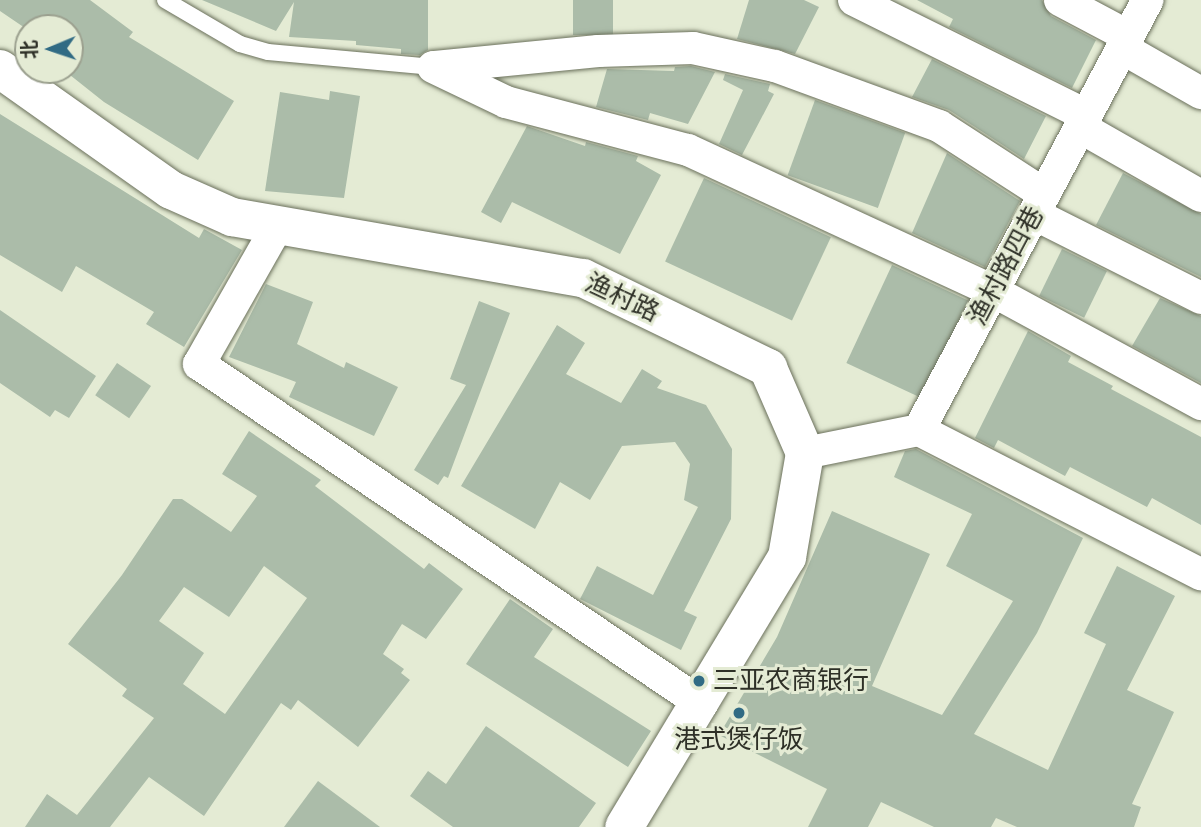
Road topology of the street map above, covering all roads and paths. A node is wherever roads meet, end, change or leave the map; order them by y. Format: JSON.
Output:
{"nodes":[{"id":1,"x":165,"y":0,"type":"edge"},
{"id":2,"x":854,"y":0,"type":"edge"},
{"id":3,"x":1060,"y":0,"type":"edge"},
{"id":4,"x":1148,"y":0,"type":"edge"},
{"id":5,"x":1125,"y":42,"type":"junction"},
{"id":6,"x":433,"y":67,"type":"junction"},
{"id":7,"x":0,"y":69,"type":"edge"},
{"id":8,"x":1201,"y":93,"type":"edge"},
{"id":9,"x":1083,"y":121,"type":"junction"},
{"id":10,"x":1201,"y":196,"type":"edge"},
{"id":11,"x":1039,"y":204,"type":"junction"},
{"id":12,"x":278,"y":225,"type":"junction"},
{"id":13,"x":993,"y":291,"type":"junction"},
{"id":14,"x":1201,"y":299,"type":"edge"},
{"id":15,"x":1201,"y":404,"type":"edge"},
{"id":16,"x":919,"y":430,"type":"junction"},
{"id":17,"x":805,"y":453,"type":"junction"},
{"id":18,"x":1201,"y":574,"type":"edge"},
{"id":19,"x":702,"y":704,"type":"junction"},
{"id":20,"x":624,"y":827,"type":"edge"}],
"edges":[{"from":1,"to":6,"type":"lane"},
{"from":2,"to":9,"type":"street"},
{"from":3,"to":5,"type":"street"},
{"from":4,"to":5,"type":"street","name":"渔村路四巷"},
{"from":5,"to":8,"type":"street"},
{"from":5,"to":9,"type":"street","name":"渔村路四巷"},
{"from":6,"to":11,"type":"street"},
{"from":6,"to":13,"type":"street"},
{"from":7,"to":12,"type":"street","name":"渔村路"},
{"from":9,"to":10,"type":"street"},
{"from":9,"to":11,"type":"street","name":"渔村路四巷"},
{"from":11,"to":13,"type":"street","name":"渔村路四巷"},
{"from":11,"to":14,"type":"street"},
{"from":12,"to":17,"type":"street","name":"渔村路"},
{"from":12,"to":19,"type":"street"},
{"from":13,"to":15,"type":"street"},
{"from":13,"to":16,"type":"street","name":"渔村路四巷"},
{"from":16,"to":17,"type":"street"},
{"from":16,"to":18,"type":"street"},
{"from":17,"to":19,"type":"street"},
{"from":19,"to":20,"type":"street"}]}
